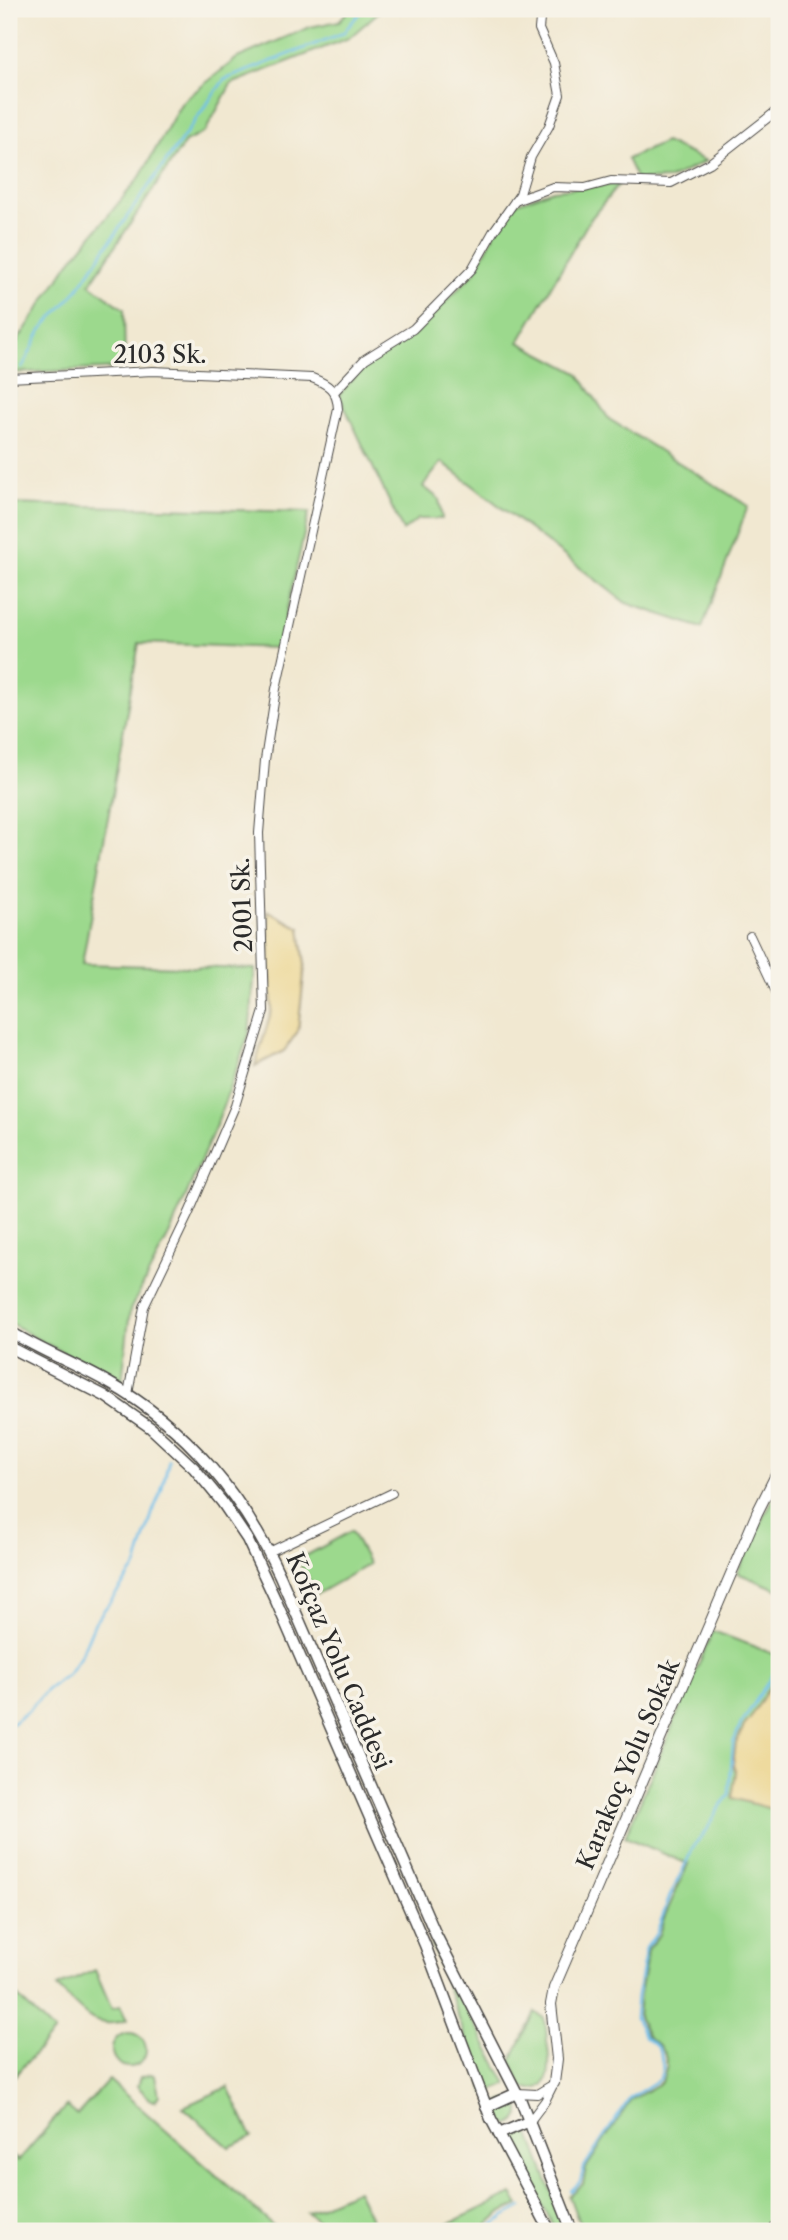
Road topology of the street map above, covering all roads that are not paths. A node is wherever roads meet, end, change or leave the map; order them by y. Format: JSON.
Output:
{"nodes":[{"id":1,"x":541,"y":9,"type":"edge"},
{"id":2,"x":779,"y":109,"type":"edge"},
{"id":3,"x":515,"y":201,"type":"junction"},
{"id":4,"x":9,"y":378,"type":"edge"},
{"id":5,"x":336,"y":395,"type":"junction"},
{"id":6,"x":750,"y":936,"type":"dead end"},
{"id":7,"x":779,"y":998,"type":"edge"},
{"id":8,"x":9,"y":1331,"type":"edge"},
{"id":9,"x":9,"y":1347,"type":"edge"},
{"id":10,"x":128,"y":1394,"type":"junction"},
{"id":11,"x":779,"y":1469,"type":"edge"},
{"id":12,"x":391,"y":1493,"type":"dead end"},
{"id":13,"x":269,"y":1552,"type":"junction"},
{"id":14,"x":554,"y":2082,"type":"junction"},
{"id":15,"x":519,"y":2097,"type":"junction"},
{"id":16,"x":486,"y":2107,"type":"junction"},
{"id":17,"x":530,"y":2121,"type":"junction"},
{"id":18,"x":499,"y":2134,"type":"junction"},
{"id":19,"x":779,"y":2223,"type":"edge"},
{"id":20,"x":550,"y":2231,"type":"edge"},
{"id":21,"x":572,"y":2231,"type":"edge"},
{"id":22,"x":771,"y":2231,"type":"edge"}],
"edges":[{"from":1,"to":3,"type":"street"},
{"from":2,"to":3,"type":"street"},
{"from":3,"to":5,"type":"street"},
{"from":4,"to":5,"type":"street","name":"2103 Sk."},
{"from":5,"to":10,"type":"street","name":"2001 Sk."},
{"from":6,"to":7,"type":"street"},
{"from":8,"to":10,"type":"main road","name":"Kofçaz Yolu Caddesi"},
{"from":9,"to":16,"type":"main road","name":"Kofçaz Yolu Caddesi"},
{"from":10,"to":13,"type":"main road","name":"Kofçaz Yolu Caddesi"},
{"from":11,"to":14,"type":"street","name":"Karakoç Yolu Sokak"},
{"from":12,"to":13,"type":"street"},
{"from":13,"to":15,"type":"main road","name":"Kofçaz Yolu Caddesi"},
{"from":14,"to":15,"type":"street"},
{"from":14,"to":17,"type":"street","name":"Karakoç Yolu Sokak"},
{"from":15,"to":16,"type":"main road"},
{"from":15,"to":17,"type":"main road","name":"Kofçaz Yolu Caddesi"},
{"from":16,"to":18,"type":"main road","name":"Kofçaz Yolu Caddesi"},
{"from":17,"to":18,"type":"main road"},
{"from":17,"to":21,"type":"main road","name":"Kofçaz Yolu Caddesi"},
{"from":18,"to":20,"type":"main road","name":"Kofçaz Yolu Caddesi"},
{"from":19,"to":22,"type":"street"}]}
